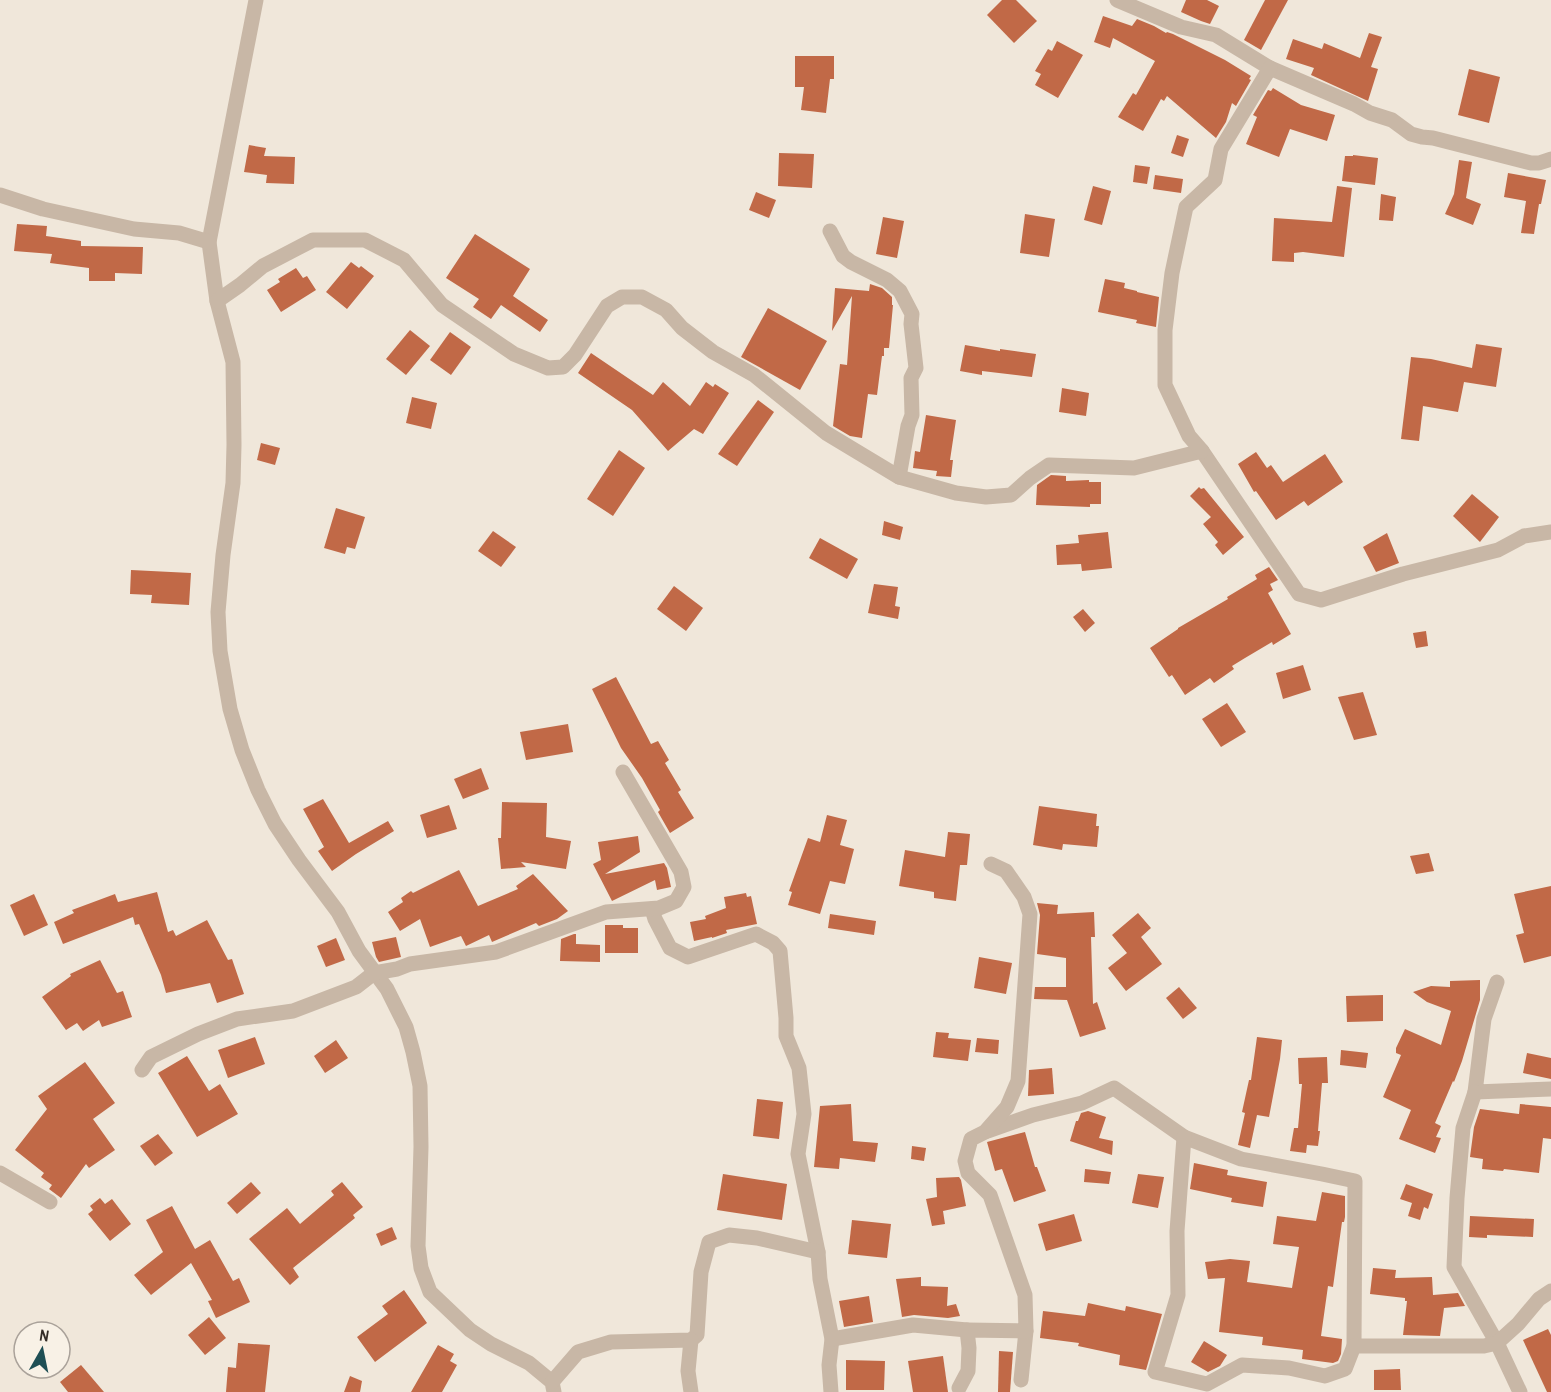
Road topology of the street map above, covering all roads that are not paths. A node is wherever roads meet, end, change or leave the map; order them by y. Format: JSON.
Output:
{"nodes":[{"id":1,"x":256,"y":0,"type":"edge"},
{"id":2,"x":1117,"y":0,"type":"edge"},
{"id":3,"x":1270,"y":68,"type":"junction"},
{"id":4,"x":1551,"y":159,"type":"edge"},
{"id":5,"x":0,"y":195,"type":"edge"},
{"id":6,"x":830,"y":231,"type":"dead end"},
{"id":7,"x":209,"y":242,"type":"junction"},
{"id":8,"x":217,"y":301,"type":"junction"},
{"id":9,"x":1202,"y":451,"type":"junction"},
{"id":10,"x":899,"y":477,"type":"junction"},
{"id":11,"x":1551,"y":532,"type":"edge"},
{"id":12,"x":623,"y":772,"type":"dead end"},
{"id":13,"x":991,"y":864,"type":"dead end"},
{"id":14,"x":652,"y":909,"type":"junction"},
{"id":15,"x":374,"y":973,"type":"junction"},
{"id":16,"x":1497,"y":982,"type":"dead end"},
{"id":17,"x":142,"y":1070,"type":"dead end"},
{"id":18,"x":1551,"y":1089,"type":"edge"},
{"id":19,"x":1475,"y":1092,"type":"junction"},
{"id":20,"x":985,"y":1132,"type":"junction"},
{"id":21,"x":1184,"y":1137,"type":"junction"},
{"id":22,"x":0,"y":1173,"type":"edge"},
{"id":23,"x":50,"y":1202,"type":"dead end"},
{"id":24,"x":818,"y":1252,"type":"junction"},
{"id":25,"x":1551,"y":1291,"type":"edge"},
{"id":26,"x":967,"y":1330,"type":"junction"},
{"id":27,"x":1026,"y":1331,"type":"junction"},
{"id":28,"x":832,"y":1339,"type":"junction"},
{"id":29,"x":692,"y":1340,"type":"junction"},
{"id":30,"x":1497,"y":1343,"type":"junction"},
{"id":31,"x":1354,"y":1346,"type":"junction"},
{"id":32,"x":1021,"y":1380,"type":"dead end"},
{"id":33,"x":553,"y":1387,"type":"edge"},
{"id":34,"x":1205,"y":1388,"type":"edge"},
{"id":35,"x":959,"y":1389,"type":"dead end"},
{"id":36,"x":691,"y":1392,"type":"edge"},
{"id":37,"x":831,"y":1392,"type":"edge"},
{"id":38,"x":1520,"y":1392,"type":"edge"}],
"edges":[{"from":1,"to":7,"type":"street"},
{"from":2,"to":3,"type":"street"},
{"from":3,"to":4,"type":"street"},
{"from":3,"to":9,"type":"street"},
{"from":5,"to":7,"type":"street"},
{"from":6,"to":10,"type":"street"},
{"from":7,"to":8,"type":"street"},
{"from":8,"to":10,"type":"street"},
{"from":8,"to":15,"type":"street"},
{"from":9,"to":10,"type":"street"},
{"from":9,"to":11,"type":"street"},
{"from":12,"to":14,"type":"street"},
{"from":13,"to":20,"type":"street"},
{"from":14,"to":15,"type":"street"},
{"from":14,"to":24,"type":"street"},
{"from":15,"to":17,"type":"street"},
{"from":15,"to":33,"type":"street"},
{"from":16,"to":19,"type":"street"},
{"from":18,"to":19,"type":"street"},
{"from":19,"to":30,"type":"street"},
{"from":20,"to":21,"type":"street"},
{"from":20,"to":27,"type":"street"},
{"from":21,"to":31,"type":"street"},
{"from":21,"to":34,"type":"street"},
{"from":22,"to":23,"type":"street"},
{"from":24,"to":28,"type":"street"},
{"from":24,"to":29,"type":"street"},
{"from":25,"to":30,"type":"street"},
{"from":26,"to":27,"type":"street"},
{"from":26,"to":28,"type":"street"},
{"from":26,"to":35,"type":"street"},
{"from":27,"to":32,"type":"street"},
{"from":28,"to":37,"type":"street"},
{"from":29,"to":33,"type":"street"},
{"from":29,"to":36,"type":"street"},
{"from":30,"to":31,"type":"street"},
{"from":30,"to":38,"type":"street"},
{"from":31,"to":34,"type":"street"}]}
